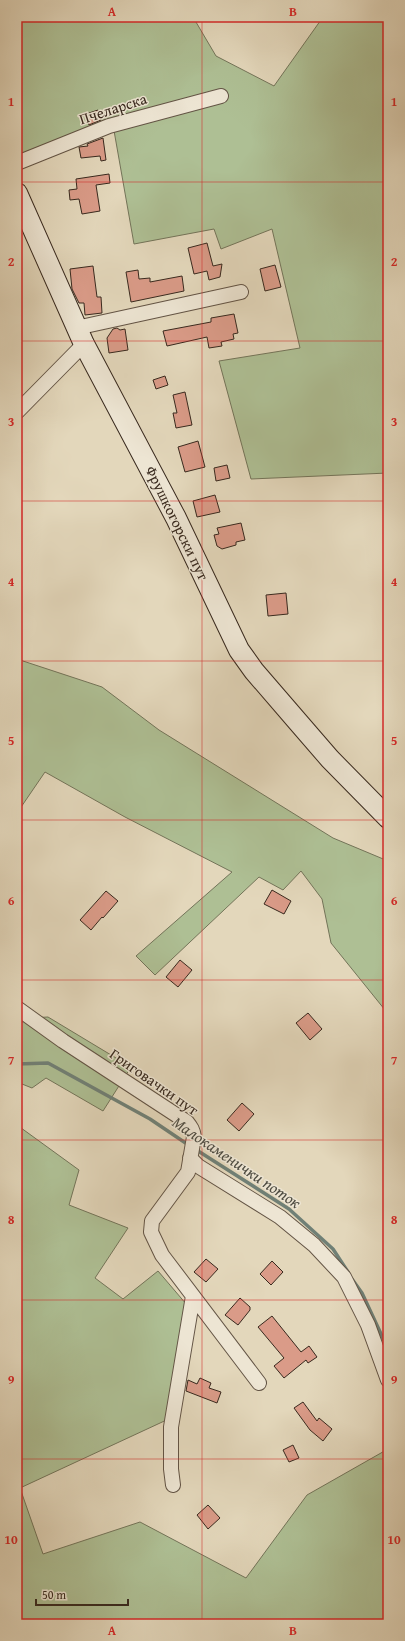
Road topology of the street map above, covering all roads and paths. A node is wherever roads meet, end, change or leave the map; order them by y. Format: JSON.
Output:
{"nodes":[{"id":1,"x":221,"y":96,"type":"dead end"},
{"id":2,"x":17,"y":163,"type":"edge"},
{"id":3,"x":17,"y":193,"type":"edge"},
{"id":4,"x":241,"y":292,"type":"dead end"},
{"id":5,"x":80,"y":336,"type":"junction"},
{"id":6,"x":17,"y":412,"type":"edge"},
{"id":7,"x":388,"y":818,"type":"edge"},
{"id":8,"x":17,"y":1008,"type":"edge"},
{"id":9,"x":190,"y":1158,"type":"junction"},
{"id":10,"x":192,"y":1296,"type":"junction"},
{"id":11,"x":388,"y":1380,"type":"edge"},
{"id":12,"x":259,"y":1383,"type":"dead end"},
{"id":13,"x":174,"y":1485,"type":"dead end"}],
"edges":[{"from":1,"to":2,"type":"street","name":"Пчеларска"},
{"from":3,"to":5,"type":"street","name":"Фрушкогорски пут"},
{"from":4,"to":5,"type":"street"},
{"from":5,"to":6,"type":"street"},
{"from":5,"to":7,"type":"street","name":"Фрушкогорски пут"},
{"from":8,"to":9,"type":"street","name":"Григовачки пут"},
{"from":9,"to":10,"type":"street","name":"Григовачки пут"},
{"from":9,"to":11,"type":"street"},
{"from":10,"to":12,"type":"street","name":"Григовачки пут"},
{"from":10,"to":13,"type":"street"}]}
